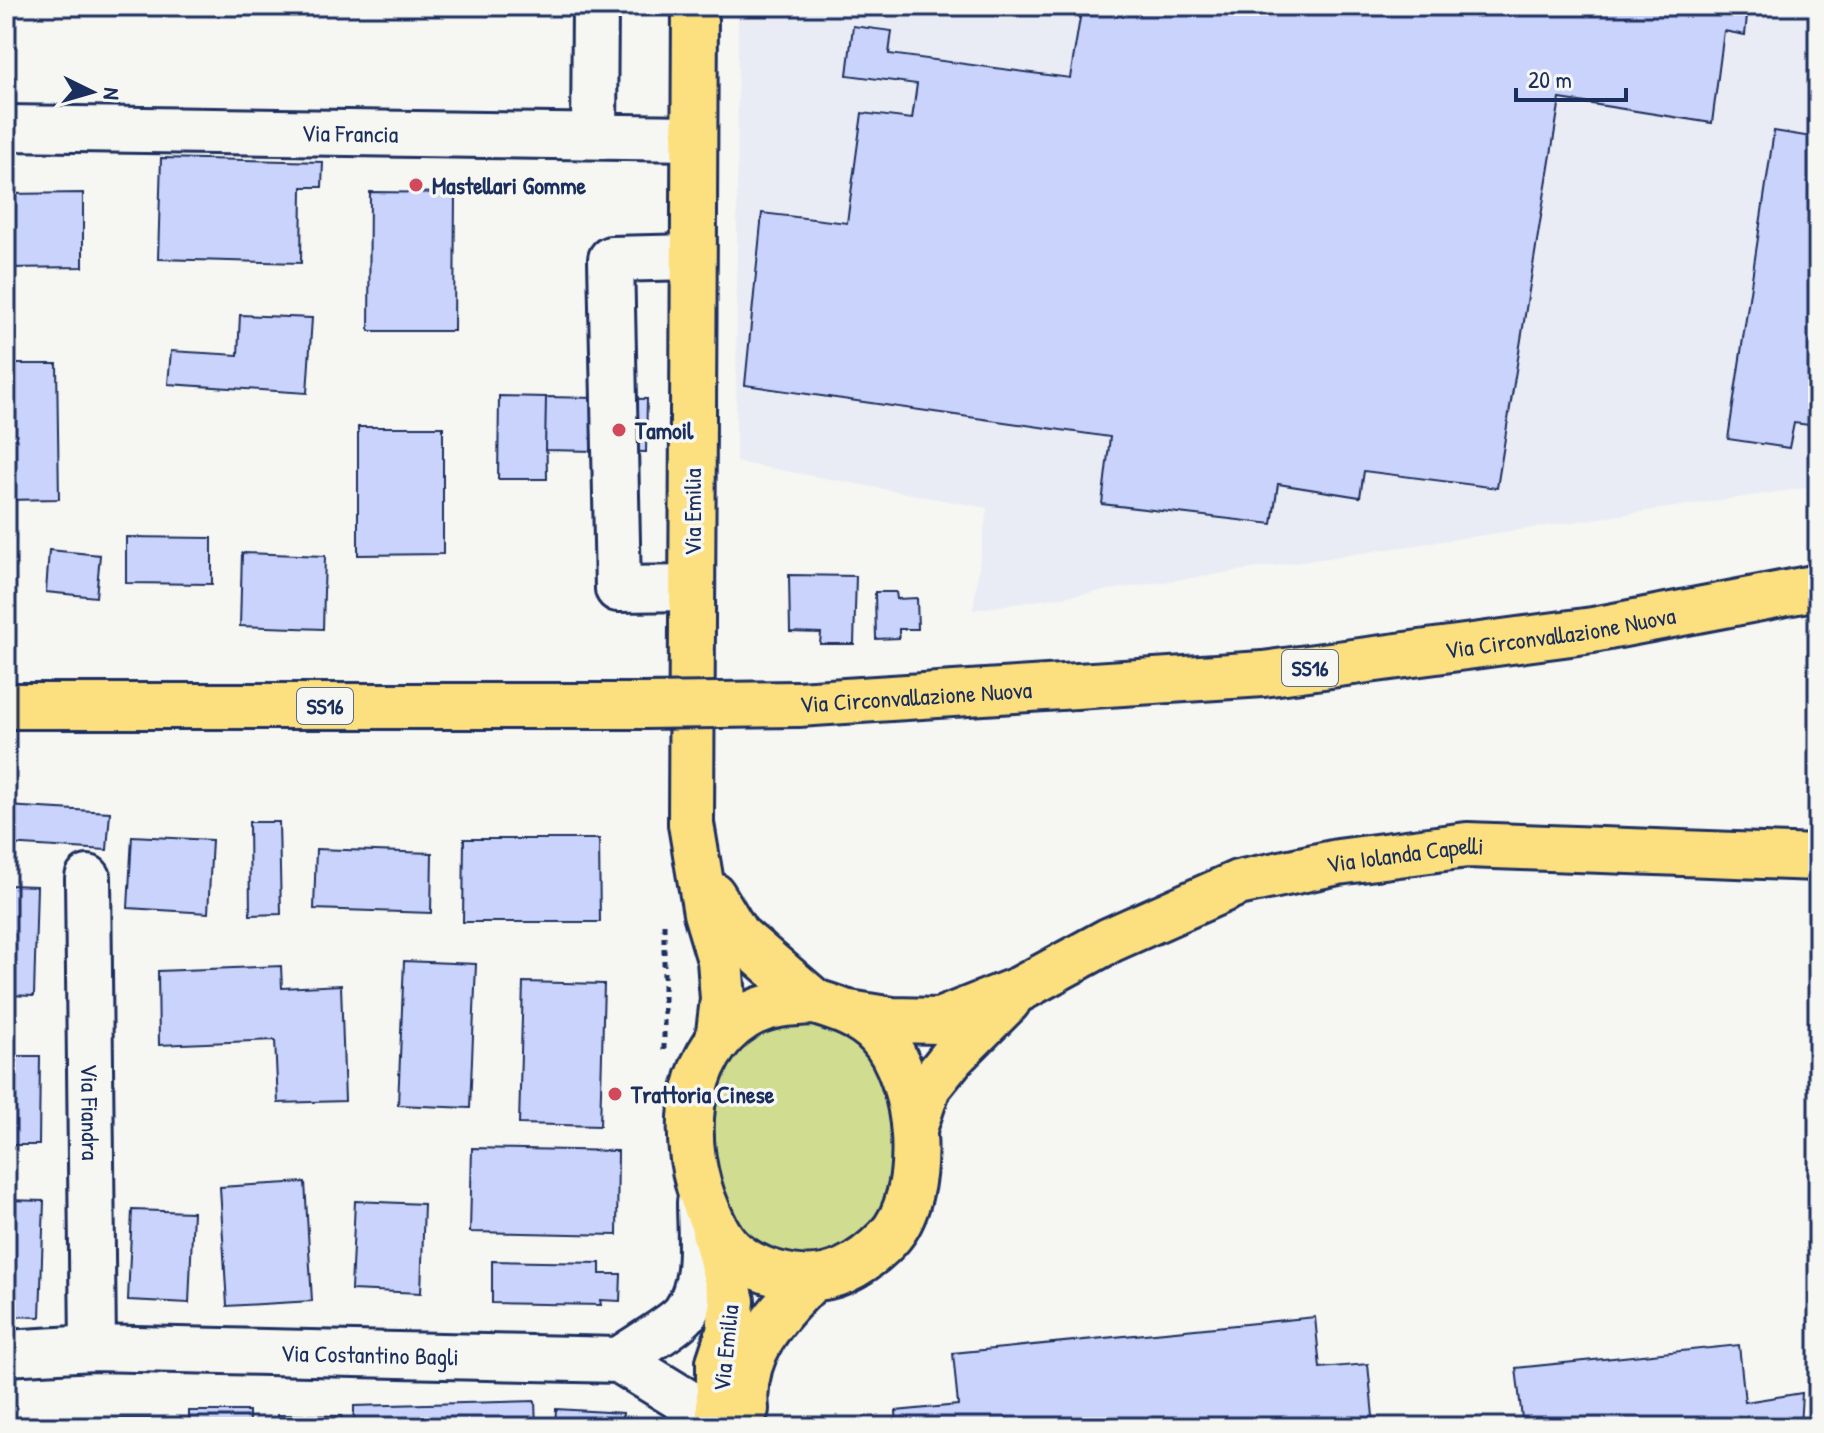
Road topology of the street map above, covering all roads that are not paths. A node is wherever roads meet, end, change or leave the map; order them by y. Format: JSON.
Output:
{"nodes":[{"id":1,"x":595,"y":6,"type":"edge"},
{"id":2,"x":695,"y":6,"type":"edge"},
{"id":3,"x":6,"y":128,"type":"edge"},
{"id":4,"x":594,"y":136,"type":"junction"},
{"id":5,"x":694,"y":138,"type":"junction"},
{"id":6,"x":693,"y":257,"type":"junction"},
{"id":7,"x":1818,"y":587,"type":"edge"},
{"id":8,"x":692,"y":588,"type":"junction"},
{"id":9,"x":6,"y":706,"type":"edge"},
{"id":10,"x":1818,"y":858,"type":"edge"},
{"id":11,"x":699,"y":872,"type":"junction"},
{"id":12,"x":88,"y":878,"type":"dead end"},
{"id":13,"x":1020,"y":989,"type":"junction"},
{"id":14,"x":832,"y":1008,"type":"junction"},
{"id":15,"x":718,"y":1041,"type":"junction"},
{"id":16,"x":914,"y":1129,"type":"junction"},
{"id":17,"x":706,"y":1208,"type":"junction"},
{"id":18,"x":810,"y":1281,"type":"junction"},
{"id":19,"x":93,"y":1348,"type":"junction"},
{"id":20,"x":6,"y":1353,"type":"edge"},
{"id":21,"x":619,"y":1360,"type":"junction"},
{"id":22,"x":710,"y":1427,"type":"edge"},
{"id":23,"x":719,"y":1427,"type":"edge"},
{"id":24,"x":748,"y":1427,"type":"edge"}],
"edges":[{"from":1,"to":4,"type":"street"},
{"from":2,"to":5,"type":"main road","name":"Via Emilia"},
{"from":3,"to":4,"type":"street","name":"Via Francia"},
{"from":4,"to":5,"type":"street","name":"Via Francia"},
{"from":5,"to":6,"type":"main road","name":"Via Emilia"},
{"from":6,"to":8,"type":"main road","name":"Via Emilia"},
{"from":6,"to":8,"type":"street"},
{"from":7,"to":9,"type":"main road","name":"Via Circonvallazione Nuova","number":"SS16","bridge":true},
{"from":8,"to":11,"type":"main road","name":"Via Emilia"},
{"from":10,"to":13,"type":"main road","name":"Via Iolanda Capelli"},
{"from":11,"to":14,"type":"main road","name":"Via Emilia"},
{"from":11,"to":15,"type":"main road","name":"Via Emilia"},
{"from":12,"to":19,"type":"street","name":"Via Fiandra"},
{"from":13,"to":14,"type":"main road","name":"Via Iolanda Capelli"},
{"from":13,"to":16,"type":"main road","name":"Via Iolanda Capelli"},
{"from":14,"to":15,"type":"main road"},
{"from":14,"to":16,"type":"main road"},
{"from":15,"to":17,"type":"main road"},
{"from":16,"to":18,"type":"main road"},
{"from":17,"to":18,"type":"main road"},
{"from":17,"to":21,"type":"street"},
{"from":17,"to":23,"type":"main road","name":"Via Emilia"},
{"from":18,"to":24,"type":"main road","name":"Via Emilia"},
{"from":19,"to":20,"type":"street","name":"Via Costantino Bagli"},
{"from":19,"to":21,"type":"street","name":"Via Costantino Bagli"},
{"from":21,"to":22,"type":"street"}]}
